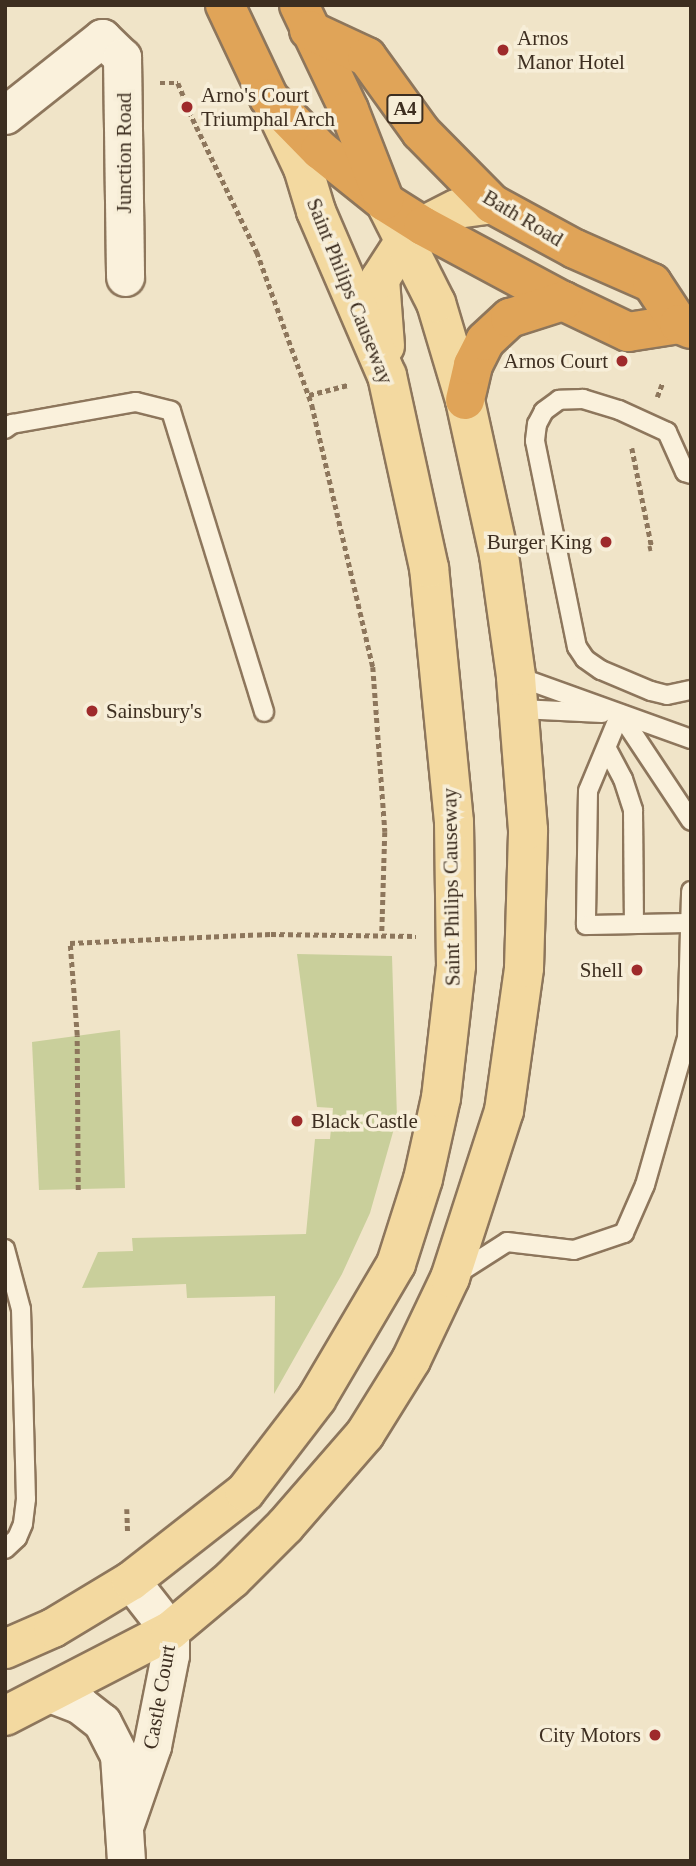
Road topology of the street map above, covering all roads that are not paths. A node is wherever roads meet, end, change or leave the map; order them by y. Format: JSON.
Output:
{"nodes":[{"id":1,"x":225,"y":5,"type":"edge"},
{"id":2,"x":304,"y":18,"type":"edge"},
{"id":3,"x":269,"y":98,"type":"junction"},
{"id":4,"x":5,"y":116,"type":"edge"},
{"id":5,"x":385,"y":202,"type":"junction"},
{"id":6,"x":492,"y":204,"type":"junction"},
{"id":7,"x":413,"y":234,"type":"junction"},
{"id":8,"x":125,"y":276,"type":"dead end"},
{"id":9,"x":563,"y":301,"type":"junction"},
{"id":10,"x":685,"y":326,"type":"edge"},
{"id":11,"x":387,"y":376,"type":"junction"},
{"id":12,"x":465,"y":400,"type":"junction"},
{"id":13,"x":5,"y":429,"type":"edge"},
{"id":14,"x":691,"y":474,"type":"edge"},
{"id":15,"x":691,"y":690,"type":"edge"},
{"id":16,"x":518,"y":692,"type":"junction"},
{"id":17,"x":264,"y":712,"type":"dead end"},
{"id":18,"x":620,"y":715,"type":"junction"},
{"id":19,"x":691,"y":739,"type":"edge"},
{"id":20,"x":607,"y":749,"type":"junction"},
{"id":21,"x":691,"y":821,"type":"edge"},
{"id":22,"x":691,"y":891,"type":"edge"},
{"id":23,"x":690,"y":923,"type":"edge"},
{"id":24,"x":634,"y":924,"type":"junction"},
{"id":25,"x":5,"y":1249,"type":"edge"},
{"id":26,"x":450,"y":1278,"type":"junction"},
{"id":27,"x":5,"y":1549,"type":"edge"},
{"id":28,"x":131,"y":1581,"type":"junction"},
{"id":29,"x":170,"y":1631,"type":"junction"},
{"id":30,"x":5,"y":1649,"type":"edge"},
{"id":31,"x":52,"y":1694,"type":"junction"},
{"id":32,"x":5,"y":1716,"type":"edge"},
{"id":33,"x":125,"y":1824,"type":"junction"},
{"id":34,"x":126,"y":1861,"type":"edge"}],
"edges":[{"from":1,"to":3,"type":"highway","number":"A4"},
{"from":2,"to":5,"type":"highway","name":"Bath Road","number":"A4"},
{"from":2,"to":6,"type":"highway","name":"Bath Road","number":"A4"},
{"from":3,"to":5,"type":"highway","number":"A4"},
{"from":3,"to":11,"type":"main road","name":"Saint Philips Causeway"},
{"from":4,"to":8,"type":"street","name":"Junction Road"},
{"from":5,"to":7,"type":"highway","number":"A4"},
{"from":6,"to":7,"type":"main road"},
{"from":6,"to":10,"type":"highway","name":"Bath Road","number":"A4"},
{"from":7,"to":9,"type":"highway","number":"A4"},
{"from":7,"to":11,"type":"main road"},
{"from":7,"to":12,"type":"main road"},
{"from":9,"to":10,"type":"highway","number":"A4"},
{"from":9,"to":12,"type":"highway"},
{"from":11,"to":28,"type":"main road","name":"Saint Philips Causeway"},
{"from":12,"to":16,"type":"main road"},
{"from":13,"to":17,"type":"lane"},
{"from":14,"to":15,"type":"lane"},
{"from":16,"to":18,"type":"lane"},
{"from":16,"to":18,"type":"lane"},
{"from":16,"to":26,"type":"main road"},
{"from":18,"to":19,"type":"lane"},
{"from":18,"to":20,"type":"lane"},
{"from":18,"to":21,"type":"lane"},
{"from":20,"to":24,"type":"lane"},
{"from":20,"to":24,"type":"lane"},
{"from":22,"to":23,"type":"lane"},
{"from":23,"to":24,"type":"lane"},
{"from":23,"to":26,"type":"lane"},
{"from":25,"to":27,"type":"lane"},
{"from":26,"to":29,"type":"main road"},
{"from":28,"to":29,"type":"street","name":"Castle Court"},
{"from":28,"to":30,"type":"main road","name":"Saint Philips Causeway"},
{"from":29,"to":31,"type":"main road"},
{"from":29,"to":33,"type":"street","name":"Castle Court"},
{"from":31,"to":32,"type":"main road"},
{"from":31,"to":33,"type":"street","name":"Castle Court"},
{"from":33,"to":34,"type":"street","name":"Castle Court"}]}
